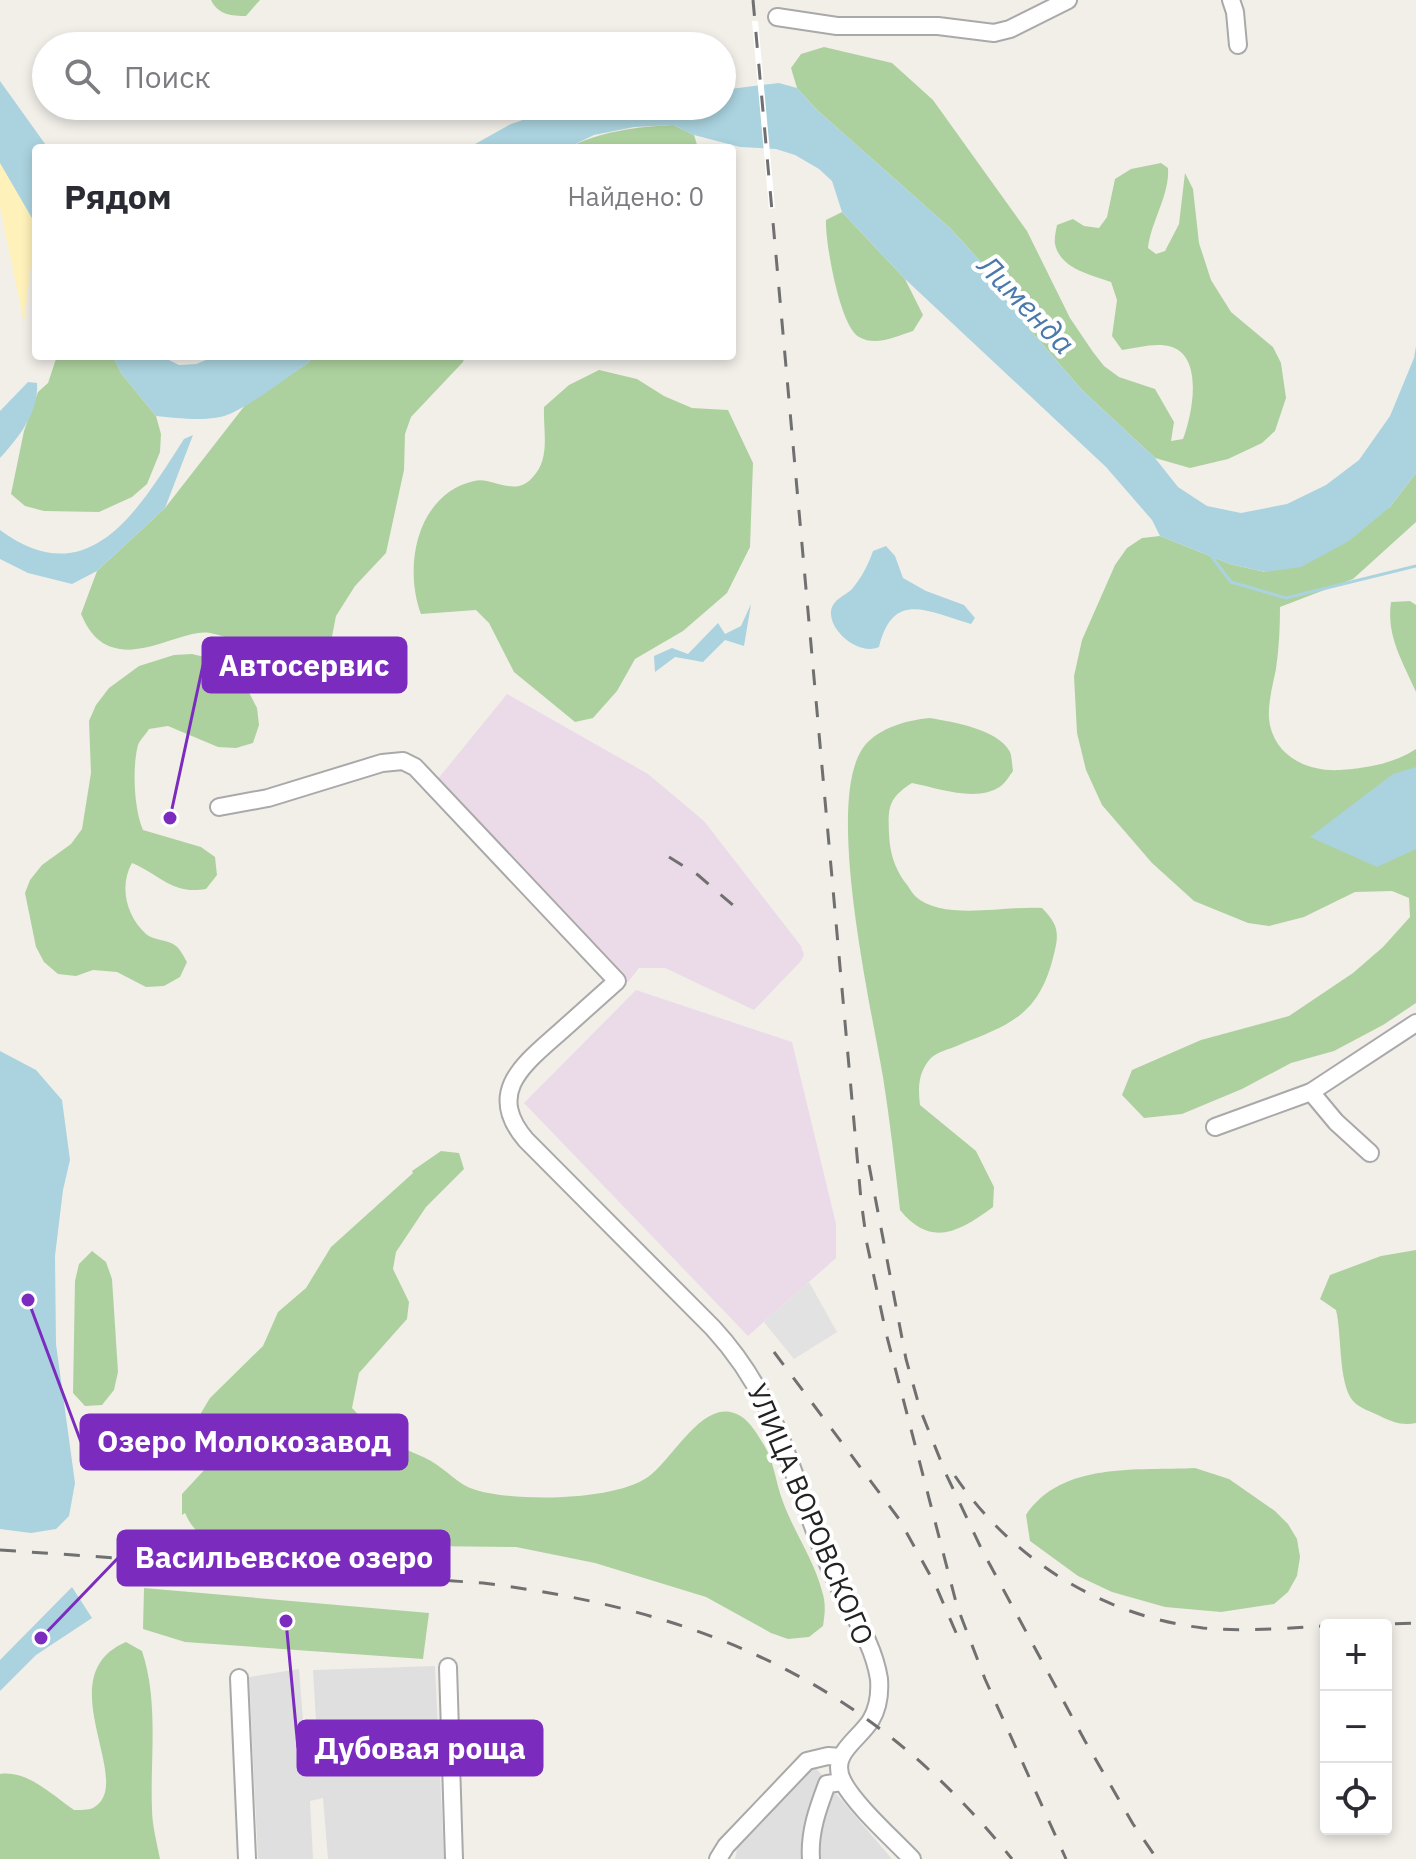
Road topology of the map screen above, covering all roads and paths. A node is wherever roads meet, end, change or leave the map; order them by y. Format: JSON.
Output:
{"nodes":[{"id":1,"x":1068,"y":0,"type":"edge"},
{"id":2,"x":1231,"y":0,"type":"edge"},
{"id":3,"x":777,"y":17,"type":"dead end"},
{"id":4,"x":1238,"y":45,"type":"dead end"},
{"id":5,"x":219,"y":807,"type":"dead end"},
{"id":6,"x":1416,"y":1023,"type":"edge"},
{"id":7,"x":1311,"y":1092,"type":"junction"},
{"id":8,"x":1215,"y":1127,"type":"dead end"},
{"id":9,"x":1370,"y":1153,"type":"dead end"},
{"id":10,"x":448,"y":1667,"type":"dead end"},
{"id":11,"x":239,"y":1678,"type":"dead end"},
{"id":12,"x":841,"y":1757,"type":"junction"},
{"id":13,"x":843,"y":1782,"type":"junction"},
{"id":14,"x":247,"y":1859,"type":"edge"},
{"id":15,"x":454,"y":1859,"type":"edge"},
{"id":16,"x":718,"y":1859,"type":"edge"},
{"id":17,"x":811,"y":1859,"type":"edge"},
{"id":18,"x":912,"y":1859,"type":"edge"}],
"edges":[{"from":1,"to":3,"type":"street"},
{"from":2,"to":4,"type":"street"},
{"from":5,"to":12,"type":"street","name":"УЛИЦА ВОРОВСКОГО"},
{"from":6,"to":7,"type":"street"},
{"from":7,"to":8,"type":"street"},
{"from":7,"to":9,"type":"street"},
{"from":10,"to":15,"type":"street"},
{"from":11,"to":14,"type":"street"},
{"from":12,"to":13,"type":"street"},
{"from":12,"to":16,"type":"street"},
{"from":13,"to":17,"type":"street"},
{"from":13,"to":18,"type":"street"}]}
